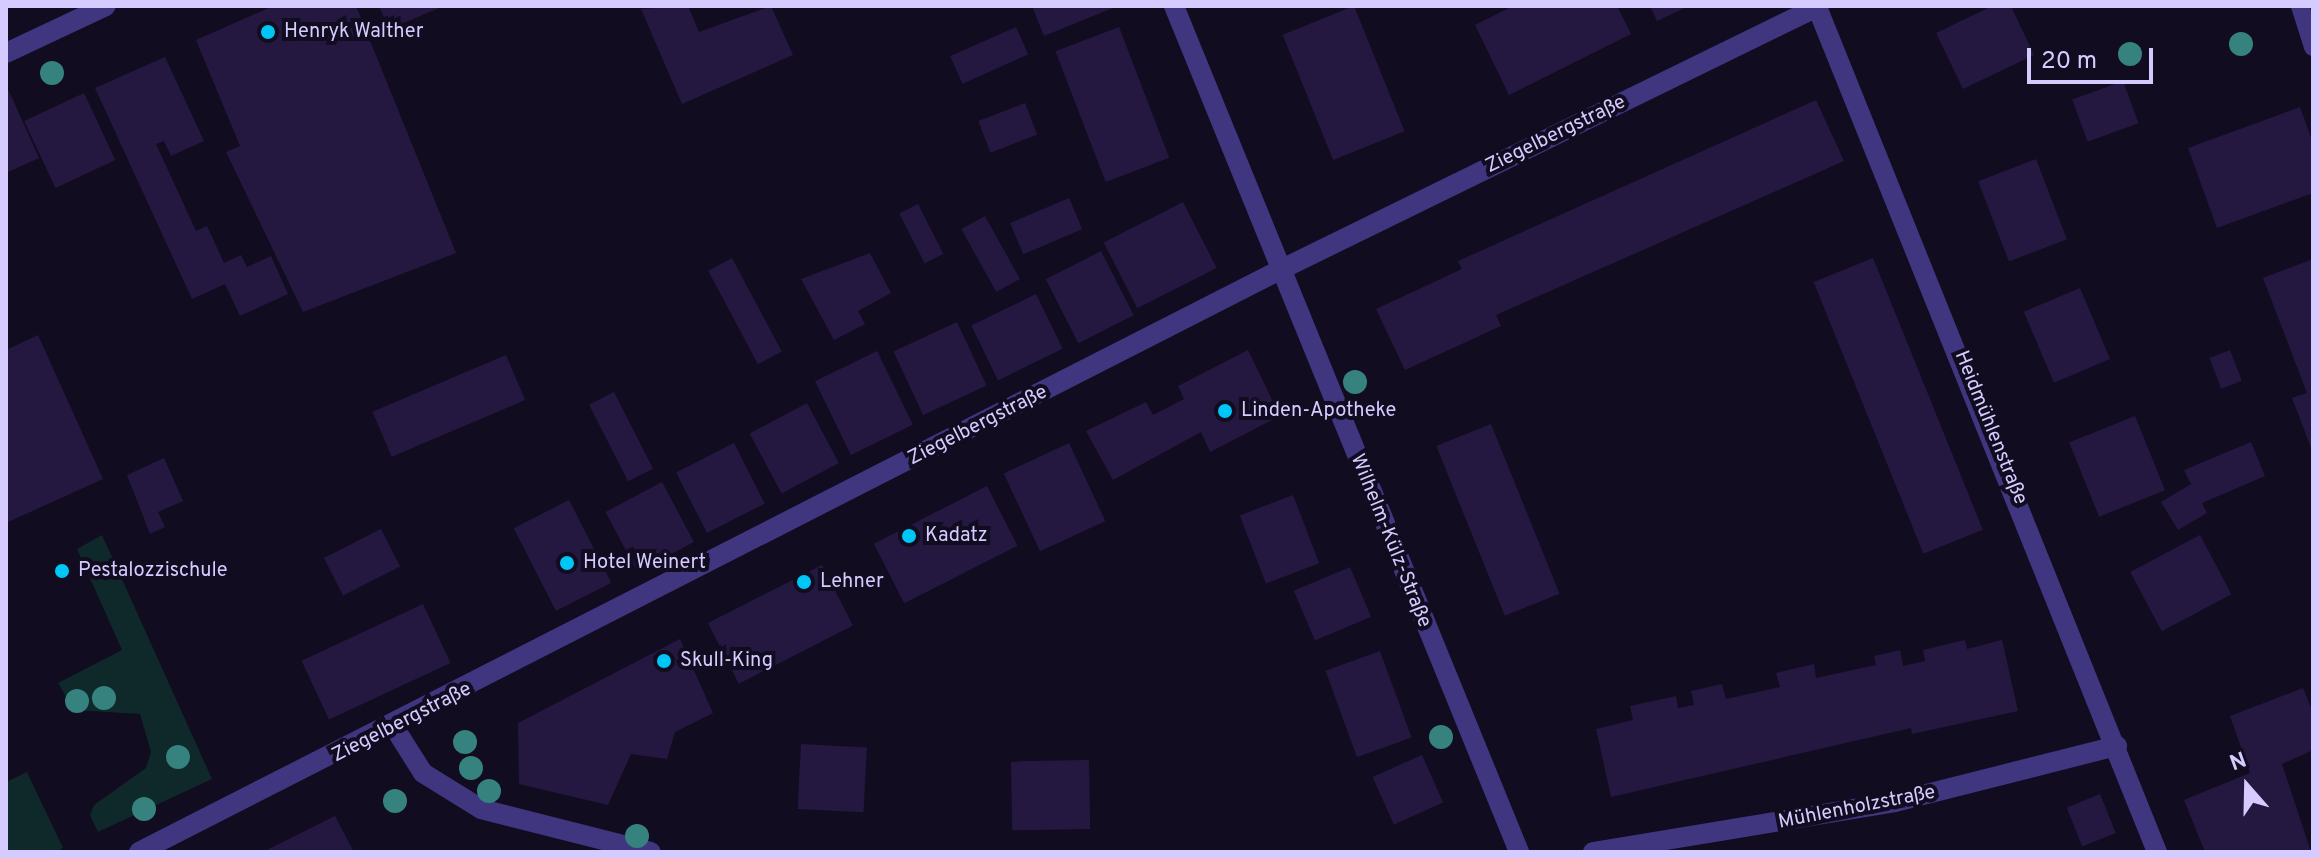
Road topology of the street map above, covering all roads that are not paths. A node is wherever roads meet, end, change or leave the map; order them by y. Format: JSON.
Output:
{"nodes":[{"id":1,"x":106,"y":6,"type":"edge"},
{"id":2,"x":1174,"y":6,"type":"edge"},
{"id":3,"x":2300,"y":6,"type":"edge"},
{"id":4,"x":1818,"y":7,"type":"edge"},
{"id":5,"x":2313,"y":47,"type":"edge"},
{"id":6,"x":6,"y":53,"type":"edge"},
{"id":7,"x":1278,"y":271,"type":"junction"},
{"id":8,"x":394,"y":727,"type":"junction"},
{"id":9,"x":2117,"y":746,"type":"junction"},
{"id":10,"x":139,"y":852,"type":"edge"},
{"id":11,"x":651,"y":852,"type":"edge"},
{"id":12,"x":1519,"y":852,"type":"edge"},
{"id":13,"x":1593,"y":852,"type":"edge"},
{"id":14,"x":2157,"y":852,"type":"edge"}],
"edges":[{"from":1,"to":6,"type":"street"},
{"from":2,"to":7,"type":"street","name":"Wilhelm-Külz-Straße"},
{"from":3,"to":5,"type":"lane"},
{"from":4,"to":7,"type":"street","name":"Ziegelbergstraße"},
{"from":4,"to":9,"type":"street","name":"Heidmühlenstraße"},
{"from":7,"to":8,"type":"street","name":"Ziegelbergstraße"},
{"from":7,"to":12,"type":"street","name":"Wilhelm-Külz-Straße"},
{"from":8,"to":10,"type":"street","name":"Ziegelbergstraße"},
{"from":8,"to":11,"type":"street"},
{"from":9,"to":13,"type":"street","name":"Mühlenholzstraße"},
{"from":9,"to":14,"type":"street","name":"Heidmühlenstraße"}]}
